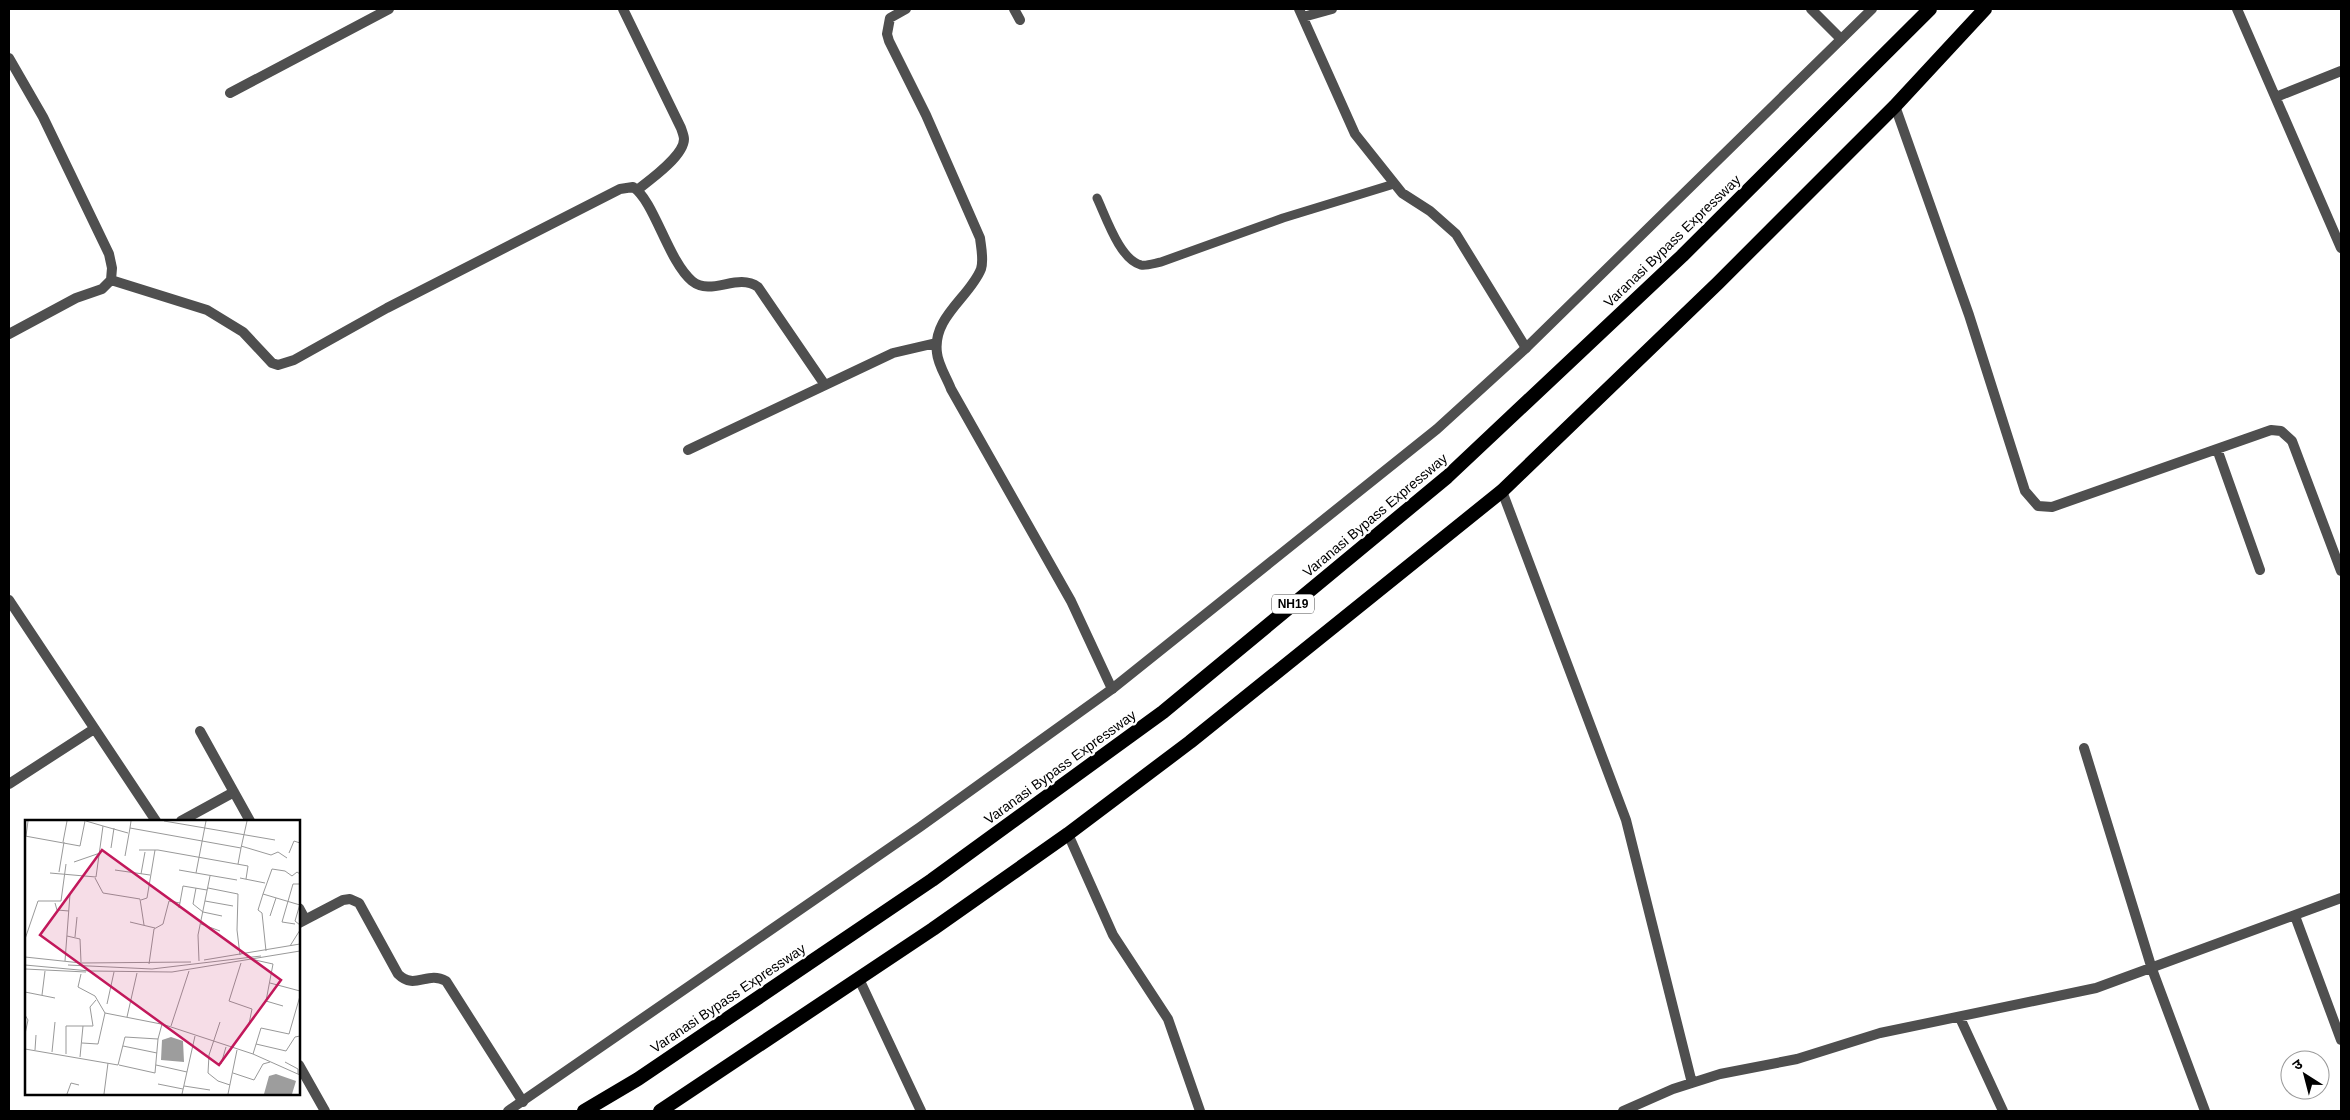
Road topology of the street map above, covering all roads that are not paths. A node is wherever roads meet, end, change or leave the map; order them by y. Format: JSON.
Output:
{"nodes":[{"id":1,"x":389,"y":9,"type":"edge"},
{"id":2,"x":623,"y":9,"type":"edge"},
{"id":3,"x":906,"y":9,"type":"edge"},
{"id":4,"x":1014,"y":9,"type":"edge"},
{"id":5,"x":1332,"y":9,"type":"edge"},
{"id":6,"x":1811,"y":9,"type":"edge"},
{"id":7,"x":1872,"y":9,"type":"edge"},
{"id":8,"x":1930,"y":9,"type":"edge"},
{"id":9,"x":1985,"y":9,"type":"edge"},
{"id":10,"x":2238,"y":9,"type":"edge"},
{"id":11,"x":1301,"y":13,"type":"edge"},
{"id":12,"x":1020,"y":20,"type":"dead end"},
{"id":13,"x":1841,"y":39,"type":"junction"},
{"id":14,"x":9,"y":58,"type":"edge"},
{"id":15,"x":2341,"y":71,"type":"edge"},
{"id":16,"x":230,"y":93,"type":"dead end"},
{"id":17,"x":2276,"y":98,"type":"junction"},
{"id":18,"x":1895,"y":106,"type":"junction"},
{"id":19,"x":1394,"y":184,"type":"junction"},
{"id":20,"x":637,"y":190,"type":"junction"},
{"id":21,"x":1097,"y":198,"type":"dead end"},
{"id":22,"x":2341,"y":248,"type":"edge"},
{"id":23,"x":111,"y":280,"type":"junction"},
{"id":24,"x":9,"y":334,"type":"edge"},
{"id":25,"x":936,"y":343,"type":"junction"},
{"id":26,"x":1526,"y":348,"type":"junction"},
{"id":27,"x":825,"y":385,"type":"junction"},
{"id":28,"x":2217,"y":449,"type":"junction"},
{"id":29,"x":688,"y":450,"type":"dead end"},
{"id":30,"x":1502,"y":491,"type":"junction"},
{"id":31,"x":2260,"y":570,"type":"dead end"},
{"id":32,"x":2341,"y":571,"type":"edge"},
{"id":33,"x":9,"y":600,"type":"edge"},
{"id":34,"x":1112,"y":689,"type":"junction"},
{"id":35,"x":94,"y":729,"type":"junction"},
{"id":36,"x":200,"y":731,"type":"dead end"},
{"id":37,"x":2084,"y":748,"type":"dead end"},
{"id":38,"x":9,"y":784,"type":"edge"},
{"id":39,"x":234,"y":792,"type":"junction"},
{"id":40,"x":155,"y":820,"type":"edge"},
{"id":41,"x":183,"y":820,"type":"edge"},
{"id":42,"x":249,"y":820,"type":"edge"},
{"id":43,"x":1068,"y":834,"type":"junction"},
{"id":44,"x":2341,"y":898,"type":"edge"},
{"id":45,"x":2295,"y":916,"type":"junction"},
{"id":46,"x":302,"y":921,"type":"edge"},
{"id":47,"x":2152,"y":969,"type":"junction"},
{"id":48,"x":859,"y":979,"type":"junction"},
{"id":49,"x":1960,"y":1018,"type":"junction"},
{"id":50,"x":2341,"y":1040,"type":"edge"},
{"id":51,"x":300,"y":1067,"type":"edge"},
{"id":52,"x":1692,"y":1083,"type":"junction"},
{"id":53,"x":523,"y":1102,"type":"junction"},
{"id":54,"x":326,"y":1111,"type":"edge"},
{"id":55,"x":508,"y":1111,"type":"edge"},
{"id":56,"x":584,"y":1111,"type":"edge"},
{"id":57,"x":660,"y":1111,"type":"edge"},
{"id":58,"x":921,"y":1111,"type":"edge"},
{"id":59,"x":1200,"y":1111,"type":"edge"},
{"id":60,"x":1623,"y":1111,"type":"edge"},
{"id":61,"x":2003,"y":1111,"type":"edge"},
{"id":62,"x":2205,"y":1111,"type":"edge"}],
"edges":[{"from":1,"to":16,"type":"street"},
{"from":2,"to":20,"type":"street"},
{"from":3,"to":25,"type":"street"},
{"from":4,"to":12,"type":"street"},
{"from":5,"to":11,"type":"street"},
{"from":6,"to":13,"type":"street"},
{"from":7,"to":13,"type":"street"},
{"from":8,"to":56,"type":"highway","name":"Varanasi Bypass Expressway","number":"NH19"},
{"from":9,"to":18,"type":"highway"},
{"from":10,"to":17,"type":"street"},
{"from":11,"to":19,"type":"street"},
{"from":13,"to":26,"type":"street"},
{"from":14,"to":23,"type":"street"},
{"from":15,"to":17,"type":"street"},
{"from":17,"to":22,"type":"street"},
{"from":18,"to":28,"type":"street"},
{"from":18,"to":30,"type":"highway"},
{"from":19,"to":21,"type":"lane"},
{"from":19,"to":26,"type":"street"},
{"from":20,"to":23,"type":"street"},
{"from":20,"to":27,"type":"street"},
{"from":23,"to":24,"type":"street"},
{"from":25,"to":27,"type":"street"},
{"from":25,"to":34,"type":"street"},
{"from":26,"to":34,"type":"street"},
{"from":27,"to":29,"type":"street"},
{"from":28,"to":31,"type":"street"},
{"from":28,"to":32,"type":"street"},
{"from":30,"to":43,"type":"highway"},
{"from":30,"to":52,"type":"street"},
{"from":33,"to":35,"type":"street"},
{"from":34,"to":53,"type":"street"},
{"from":35,"to":38,"type":"street"},
{"from":35,"to":40,"type":"street"},
{"from":36,"to":39,"type":"street"},
{"from":37,"to":47,"type":"street"},
{"from":39,"to":41,"type":"street"},
{"from":39,"to":42,"type":"street"},
{"from":43,"to":48,"type":"highway"},
{"from":43,"to":59,"type":"street"},
{"from":44,"to":45,"type":"street"},
{"from":45,"to":47,"type":"street"},
{"from":45,"to":50,"type":"street"},
{"from":46,"to":53,"type":"street"},
{"from":47,"to":49,"type":"street"},
{"from":47,"to":62,"type":"street"},
{"from":48,"to":57,"type":"highway"},
{"from":48,"to":58,"type":"street"},
{"from":49,"to":52,"type":"street"},
{"from":49,"to":61,"type":"street"},
{"from":51,"to":54,"type":"street"},
{"from":52,"to":60,"type":"street"},
{"from":53,"to":55,"type":"street"}]}
